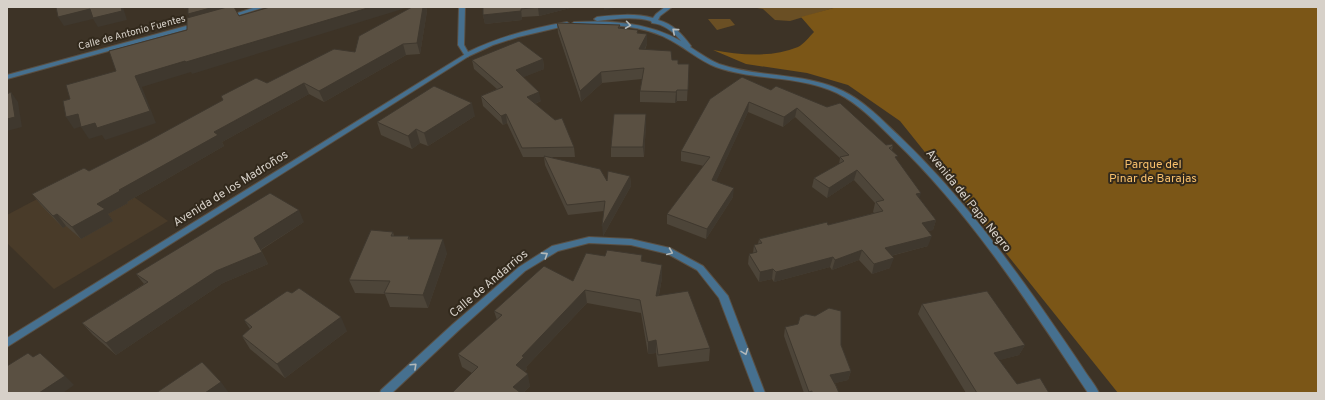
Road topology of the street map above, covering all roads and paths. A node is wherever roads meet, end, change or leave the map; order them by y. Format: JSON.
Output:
{"nodes":[{"id":1,"x":262,"y":7,"type":"edge"},
{"id":2,"x":462,"y":7,"type":"edge"},
{"id":3,"x":669,"y":7,"type":"edge"},
{"id":4,"x":224,"y":18,"type":"edge"},
{"id":5,"x":655,"y":18,"type":"junction"},
{"id":6,"x":202,"y":24,"type":"edge"},
{"id":7,"x":561,"y":25,"type":"junction"},
{"id":8,"x":655,"y":31,"type":"junction"},
{"id":9,"x":691,"y":50,"type":"junction"},
{"id":10,"x":467,"y":55,"type":"junction"},
{"id":11,"x":7,"y":77,"type":"edge"},
{"id":12,"x":7,"y":343,"type":"edge"},
{"id":13,"x":386,"y":393,"type":"edge"},
{"id":14,"x":760,"y":393,"type":"edge"},
{"id":15,"x":1094,"y":393,"type":"edge"}],
"edges":[{"from":1,"to":4,"type":"street"},
{"from":2,"to":10,"type":"street"},
{"from":3,"to":5,"type":"street"},
{"from":5,"to":7,"type":"street","name":"Avenida del Papa Negro"},
{"from":5,"to":8,"type":"street"},
{"from":9,"to":5,"type":"street","name":"Avenida del Papa Negro","one_way":true},
{"from":6,"to":11,"type":"street","name":"Calle de Antonio Fuentes"},
{"from":7,"to":8,"type":"street","name":"Avenida del Papa Negro","one_way":true},
{"from":7,"to":10,"type":"street","name":"Avenida del Papa Negro"},
{"from":8,"to":9,"type":"street","name":"Avenida del Papa Negro"},
{"from":9,"to":15,"type":"street","name":"Avenida del Papa Negro"},
{"from":10,"to":12,"type":"street","name":"Avenida de los Madroños"},
{"from":13,"to":14,"type":"street","name":"Calle de Andarrios","one_way":true}]}
